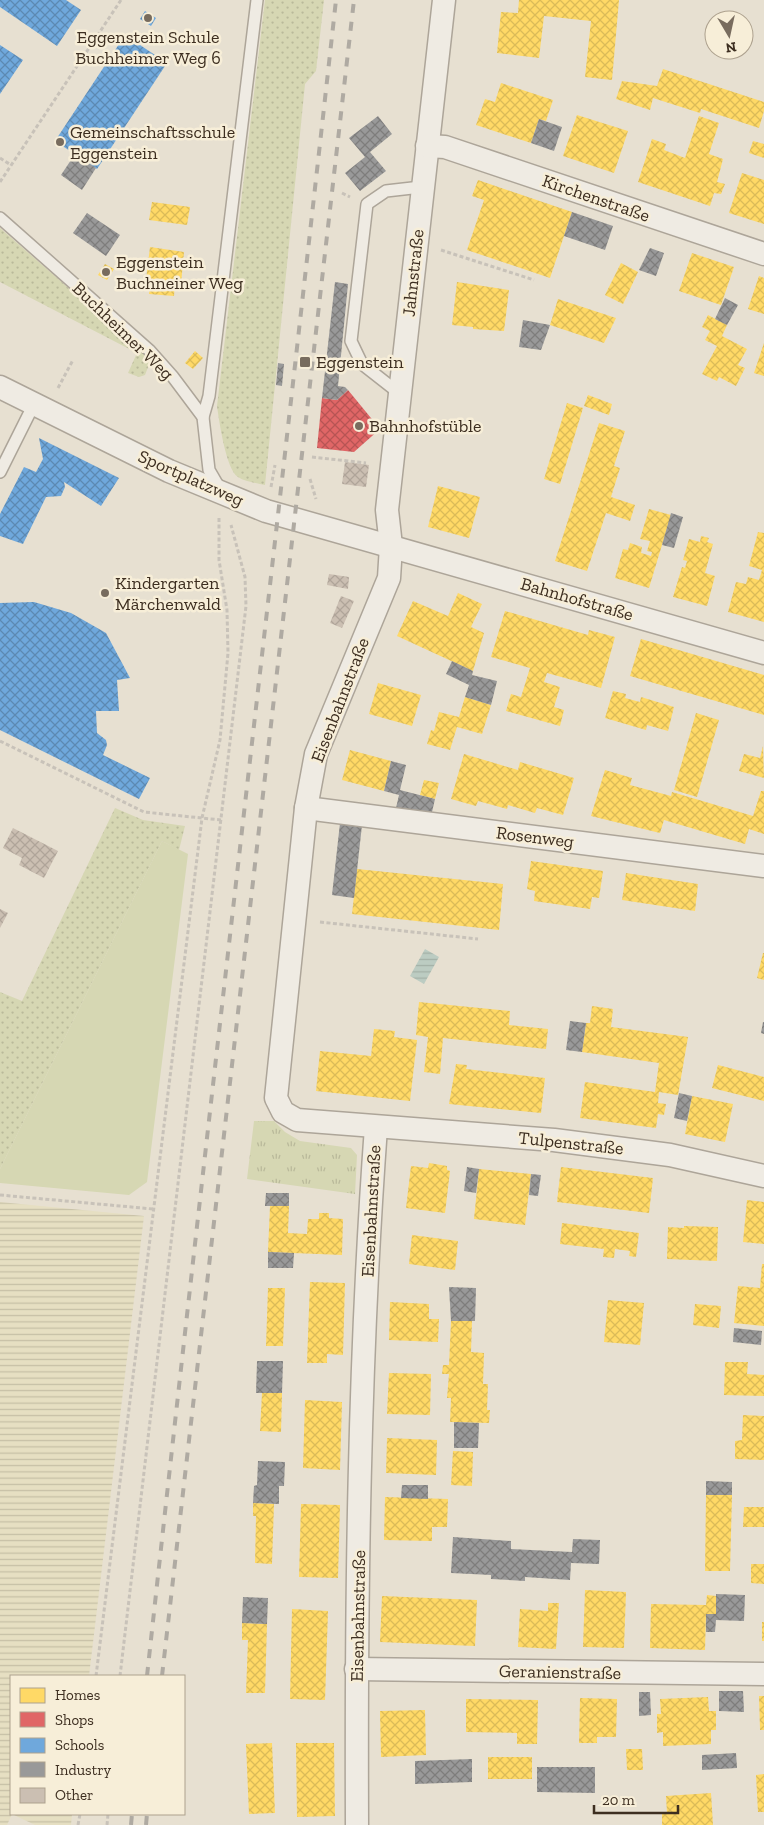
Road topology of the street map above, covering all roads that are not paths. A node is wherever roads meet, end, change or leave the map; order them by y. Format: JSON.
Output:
{"nodes":[{"id":1,"x":257,"y":0,"type":"edge"},
{"id":2,"x":444,"y":0,"type":"edge"},
{"id":3,"x":427,"y":146,"type":"junction"},
{"id":4,"x":421,"y":187,"type":"junction"},
{"id":5,"x":0,"y":218,"type":"edge"},
{"id":6,"x":764,"y":254,"type":"edge"},
{"id":7,"x":0,"y":387,"type":"edge"},
{"id":8,"x":399,"y":392,"type":"junction"},
{"id":9,"x":34,"y":404,"type":"junction"},
{"id":10,"x":203,"y":417,"type":"junction"},
{"id":11,"x":0,"y":472,"type":"edge"},
{"id":12,"x":222,"y":493,"type":"junction"},
{"id":13,"x":391,"y":546,"type":"junction"},
{"id":14,"x":764,"y":653,"type":"edge"},
{"id":15,"x":306,"y":808,"type":"junction"},
{"id":16,"x":764,"y":866,"type":"edge"},
{"id":17,"x":376,"y":1127,"type":"junction"},
{"id":18,"x":764,"y":1176,"type":"edge"},
{"id":19,"x":356,"y":1669,"type":"junction"},
{"id":20,"x":764,"y":1674,"type":"edge"},
{"id":21,"x":357,"y":1825,"type":"edge"}],
"edges":[{"from":1,"to":10,"type":"lane"},
{"from":2,"to":3,"type":"street","name":"Jahnstraße"},
{"from":3,"to":4,"type":"street","name":"Jahnstraße"},
{"from":3,"to":6,"type":"street","name":"Kirchenstraße"},
{"from":4,"to":8,"type":"street","name":"Jahnstraße"},
{"from":4,"to":8,"type":"lane"},
{"from":5,"to":10,"type":"lane","name":"Buchheimer Weg"},
{"from":7,"to":9,"type":"street","name":"Sportplatzweg"},
{"from":8,"to":13,"type":"street","name":"Jahnstraße"},
{"from":9,"to":11,"type":"lane"},
{"from":9,"to":12,"type":"street","name":"Sportplatzweg"},
{"from":10,"to":12,"type":"lane"},
{"from":12,"to":13,"type":"street","name":"Sportplatzweg"},
{"from":13,"to":14,"type":"street","name":"Bahnhofstraße"},
{"from":13,"to":15,"type":"street","name":"Eisenbahnstraße"},
{"from":15,"to":16,"type":"street","name":"Rosenweg"},
{"from":15,"to":17,"type":"street","name":"Eisenbahnstraße"},
{"from":17,"to":18,"type":"street","name":"Tulpenstraße"},
{"from":17,"to":19,"type":"street","name":"Eisenbahnstraße"},
{"from":19,"to":20,"type":"street","name":"Geranienstraße"},
{"from":19,"to":21,"type":"street","name":"Eisenbahnstraße"}]}
